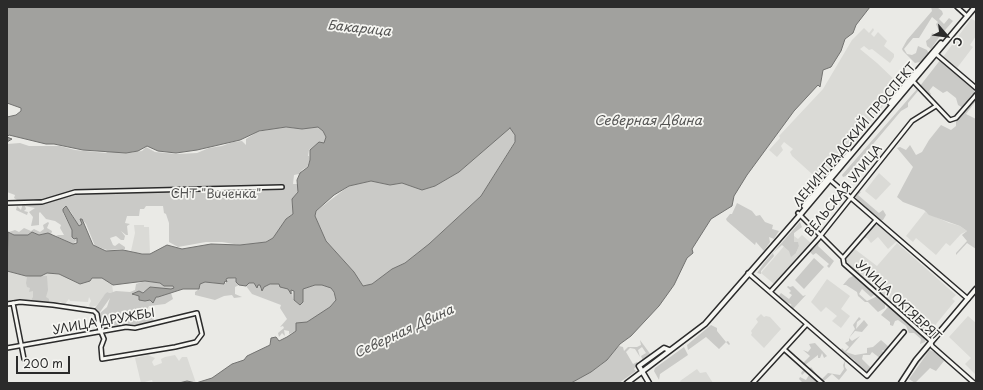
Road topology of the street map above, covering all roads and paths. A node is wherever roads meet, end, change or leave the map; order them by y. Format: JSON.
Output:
{"nodes":[{"id":1,"x":957,"y":7,"type":"edge"},
{"id":2,"x":971,"y":7,"type":"edge"},
{"id":3,"x":975,"y":7,"type":"edge"},
{"id":4,"x":966,"y":15,"type":"junction"},
{"id":5,"x":935,"y":53,"type":"junction"},
{"id":6,"x":912,"y":80,"type":"junction"},
{"id":7,"x":976,"y":87,"type":"edge"},
{"id":8,"x":975,"y":95,"type":"edge"},
{"id":9,"x":936,"y":106,"type":"junction"},
{"id":10,"x":829,"y":179,"type":"junction"},
{"id":11,"x":282,"y":188,"type":"dead end"},
{"id":12,"x":851,"y":198,"type":"junction"},
{"id":13,"x":7,"y":203,"type":"edge"},
{"id":14,"x":800,"y":214,"type":"junction"},
{"id":15,"x":876,"y":220,"type":"junction"},
{"id":16,"x":821,"y":234,"type":"junction"},
{"id":17,"x":843,"y":258,"type":"junction"},
{"id":18,"x":748,"y":274,"type":"junction"},
{"id":19,"x":976,"y":289,"type":"edge"},
{"id":20,"x":770,"y":292,"type":"junction"},
{"id":21,"x":968,"y":299,"type":"junction"},
{"id":22,"x":14,"y":303,"type":"junction"},
{"id":23,"x":7,"y":304,"type":"edge"},
{"id":24,"x":807,"y":324,"type":"junction"},
{"id":25,"x":100,"y":332,"type":"junction"},
{"id":26,"x":904,"y":332,"type":"dead end"},
{"id":27,"x":930,"y":343,"type":"junction"},
{"id":28,"x":22,"y":346,"type":"junction"},
{"id":29,"x":7,"y":348,"type":"edge"},
{"id":30,"x":674,"y":348,"type":"junction"},
{"id":31,"x":669,"y":350,"type":"junction"},
{"id":32,"x":785,"y":350,"type":"junction"},
{"id":33,"x":24,"y":359,"type":"dead end"},
{"id":34,"x":642,"y":371,"type":"junction"},
{"id":35,"x":623,"y":383,"type":"edge"},
{"id":36,"x":627,"y":383,"type":"edge"},
{"id":37,"x":650,"y":383,"type":"edge"},
{"id":38,"x":753,"y":383,"type":"edge"},
{"id":39,"x":822,"y":383,"type":"edge"},
{"id":40,"x":902,"y":383,"type":"edge"},
{"id":41,"x":974,"y":383,"type":"edge"}],
"edges":[{"from":1,"to":4,"type":"street"},
{"from":2,"to":4,"type":"main road","name":"ЛЕНИНГРАДСКИЙ ПРОСПЕКТ"},
{"from":3,"to":4,"type":"main road","name":"ЛЕНИНГРАДСКИЙ ПРОСПЕКТ"},
{"from":4,"to":5,"type":"main road","name":"ЛЕНИНГРАДСКИЙ ПРОСПЕКТ"},
{"from":5,"to":6,"type":"main road","name":"ЛЕНИНГРАДСКИЙ ПРОСПЕКТ"},
{"from":5,"to":7,"type":"street"},
{"from":6,"to":9,"type":"street"},
{"from":6,"to":10,"type":"main road","name":"ЛЕНИНГРАДСКИЙ ПРОСПЕКТ"},
{"from":8,"to":9,"type":"street"},
{"from":9,"to":12,"type":"street","name":"ВЕЛЬСКАЯ УЛИЦА"},
{"from":10,"to":12,"type":"street"},
{"from":10,"to":14,"type":"main road","name":"ЛЕНИНГРАДСКИЙ ПРОСПЕКТ"},
{"from":11,"to":13,"type":"street"},
{"from":12,"to":15,"type":"street"},
{"from":12,"to":16,"type":"street","name":"ВЕЛЬСКАЯ УЛИЦА"},
{"from":14,"to":16,"type":"street","name":"УЛИЦА ОКТЯБРЯТ"},
{"from":14,"to":18,"type":"main road","name":"ЛЕНИНГРАДСКИЙ ПРОСПЕКТ"},
{"from":15,"to":17,"type":"street"},
{"from":15,"to":21,"type":"street"},
{"from":16,"to":17,"type":"street","name":"УЛИЦА ОКТЯБРЯТ"},
{"from":16,"to":20,"type":"street","name":"ВЕЛЬСКАЯ УЛИЦА"},
{"from":17,"to":27,"type":"street","name":"УЛИЦА ОКТЯБРЯТ"},
{"from":18,"to":20,"type":"street"},
{"from":18,"to":30,"type":"main road","name":"ЛЕНИНГРАДСКИЙ ПРОСПЕКТ"},
{"from":19,"to":21,"type":"main road"},
{"from":20,"to":24,"type":"street"},
{"from":21,"to":27,"type":"main road"},
{"from":22,"to":23,"type":"street"},
{"from":22,"to":25,"type":"street"},
{"from":22,"to":28,"type":"street"},
{"from":24,"to":26,"type":"street"},
{"from":24,"to":32,"type":"street"},
{"from":25,"to":25,"type":"street","name":"УЛИЦА ДРУЖБЫ"},
{"from":25,"to":28,"type":"street","name":"УЛИЦА ДРУЖБЫ"},
{"from":27,"to":40,"type":"main road"},
{"from":27,"to":41,"type":"street","name":"УЛИЦА ОКТЯБРЯТ"},
{"from":28,"to":29,"type":"street","name":"УЛИЦА ДРУЖБЫ"},
{"from":28,"to":33,"type":"street"},
{"from":30,"to":31,"type":"main road","name":"ЛЕНИНГРАДСКИЙ ПРОСПЕКТ"},
{"from":30,"to":34,"type":"main road","name":"ЛЕНИНГРАДСКИЙ ПРОСПЕКТ"},
{"from":31,"to":34,"type":"main road","name":"ЛЕНИНГРАДСКИЙ ПРОСПЕКТ"},
{"from":31,"to":34,"type":"main road"},
{"from":32,"to":38,"type":"street"},
{"from":32,"to":39,"type":"street"},
{"from":34,"to":35,"type":"main road","name":"ЛЕНИНГРАДСКИЙ ПРОСПЕКТ"},
{"from":34,"to":36,"type":"main road","name":"ЛЕНИНГРАДСКИЙ ПРОСПЕКТ"},
{"from":34,"to":37,"type":"main road"}]}
